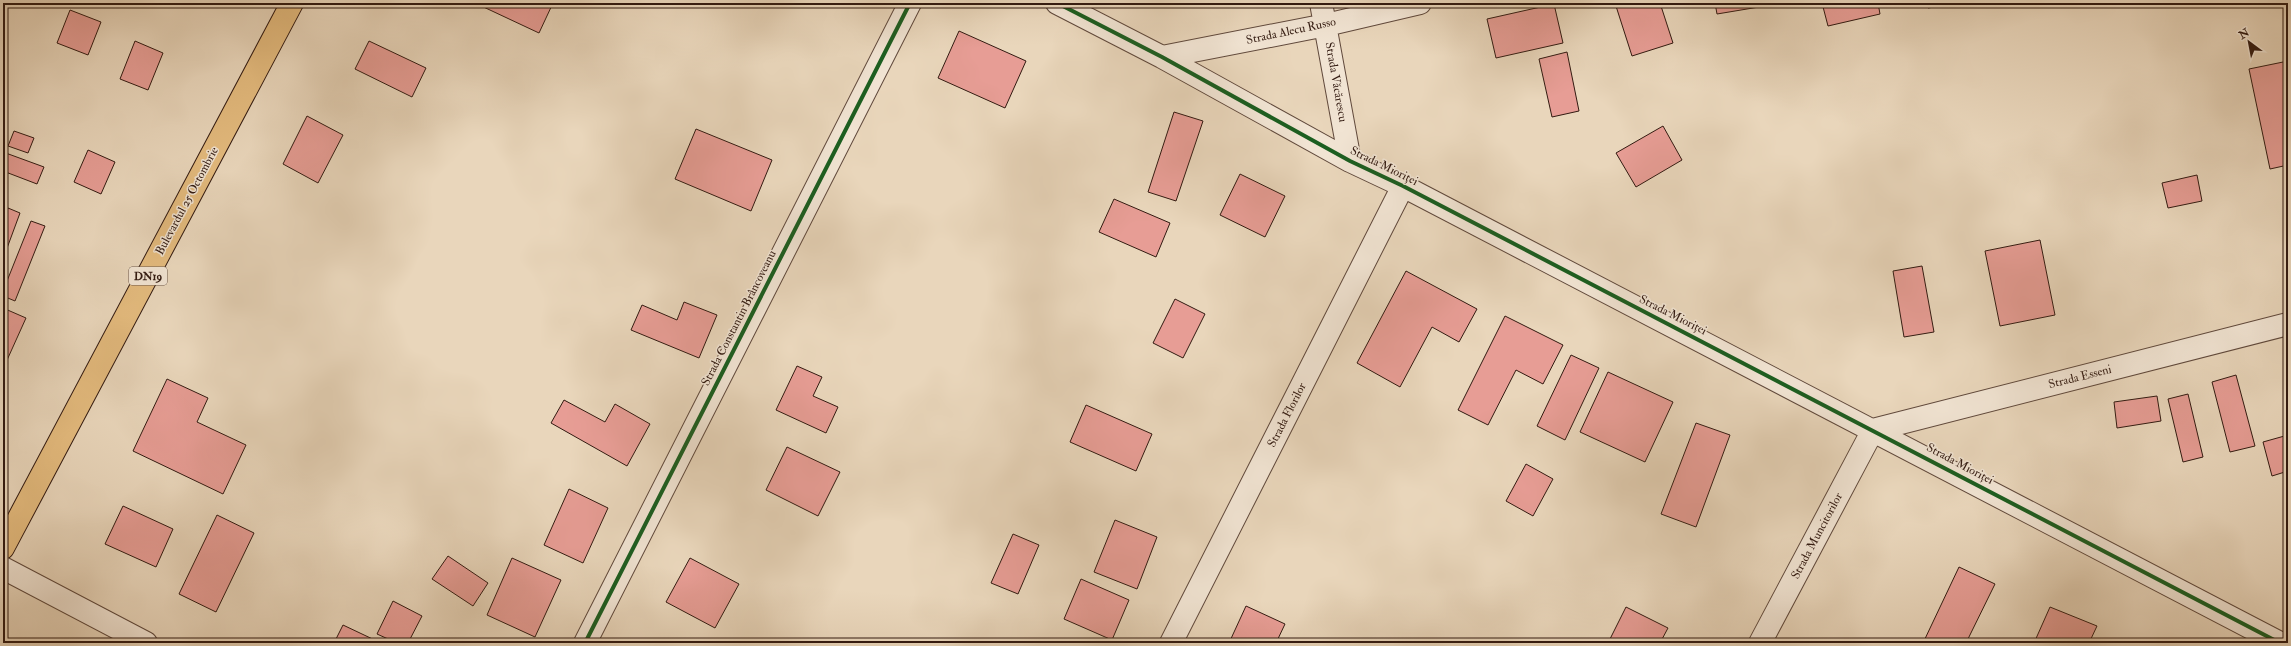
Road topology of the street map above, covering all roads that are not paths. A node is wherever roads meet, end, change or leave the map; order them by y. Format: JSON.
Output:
{"nodes":[{"id":1,"x":292,"y":3,"type":"edge"},
{"id":2,"x":910,"y":3,"type":"edge"},
{"id":3,"x":1057,"y":3,"type":"edge"},
{"id":4,"x":1321,"y":3,"type":"edge"},
{"id":5,"x":1420,"y":3,"type":"edge"},
{"id":6,"x":1326,"y":25,"type":"junction"},
{"id":7,"x":1162,"y":57,"type":"junction"},
{"id":8,"x":1350,"y":161,"type":"junction"},
{"id":9,"x":1403,"y":186,"type":"junction"},
{"id":10,"x":2288,"y":324,"type":"edge"},
{"id":11,"x":1873,"y":430,"type":"junction"},
{"id":12,"x":3,"y":548,"type":"edge"},
{"id":13,"x":3,"y":568,"type":"edge"},
{"id":14,"x":146,"y":643,"type":"edge"},
{"id":15,"x":585,"y":643,"type":"edge"},
{"id":16,"x":1171,"y":643,"type":"edge"},
{"id":17,"x":1760,"y":643,"type":"edge"},
{"id":18,"x":2280,"y":643,"type":"edge"}],
"edges":[{"from":1,"to":12,"type":"main road","name":"Bulevardul 25 Octombrie","number":"DN19"},
{"from":2,"to":15,"type":"street","name":"Strada Constantin Brâncoveanu"},
{"from":3,"to":7,"type":"street","name":"Strada Mioriței"},
{"from":4,"to":6,"type":"street","name":"Strada Văcărescu"},
{"from":5,"to":6,"type":"street","name":"Strada Alecu Russo"},
{"from":6,"to":7,"type":"street","name":"Strada Alecu Russo"},
{"from":6,"to":8,"type":"street","name":"Strada Văcărescu"},
{"from":7,"to":8,"type":"street","name":"Strada Mioriței"},
{"from":8,"to":9,"type":"street","name":"Strada Mioriței"},
{"from":9,"to":11,"type":"street","name":"Strada Mioriței"},
{"from":9,"to":16,"type":"street","name":"Strada Florilor"},
{"from":10,"to":11,"type":"street","name":"Strada Esseni"},
{"from":11,"to":17,"type":"street","name":"Strada Muncitorilor"},
{"from":11,"to":18,"type":"street","name":"Strada Mioriței"},
{"from":13,"to":14,"type":"street"}]}
